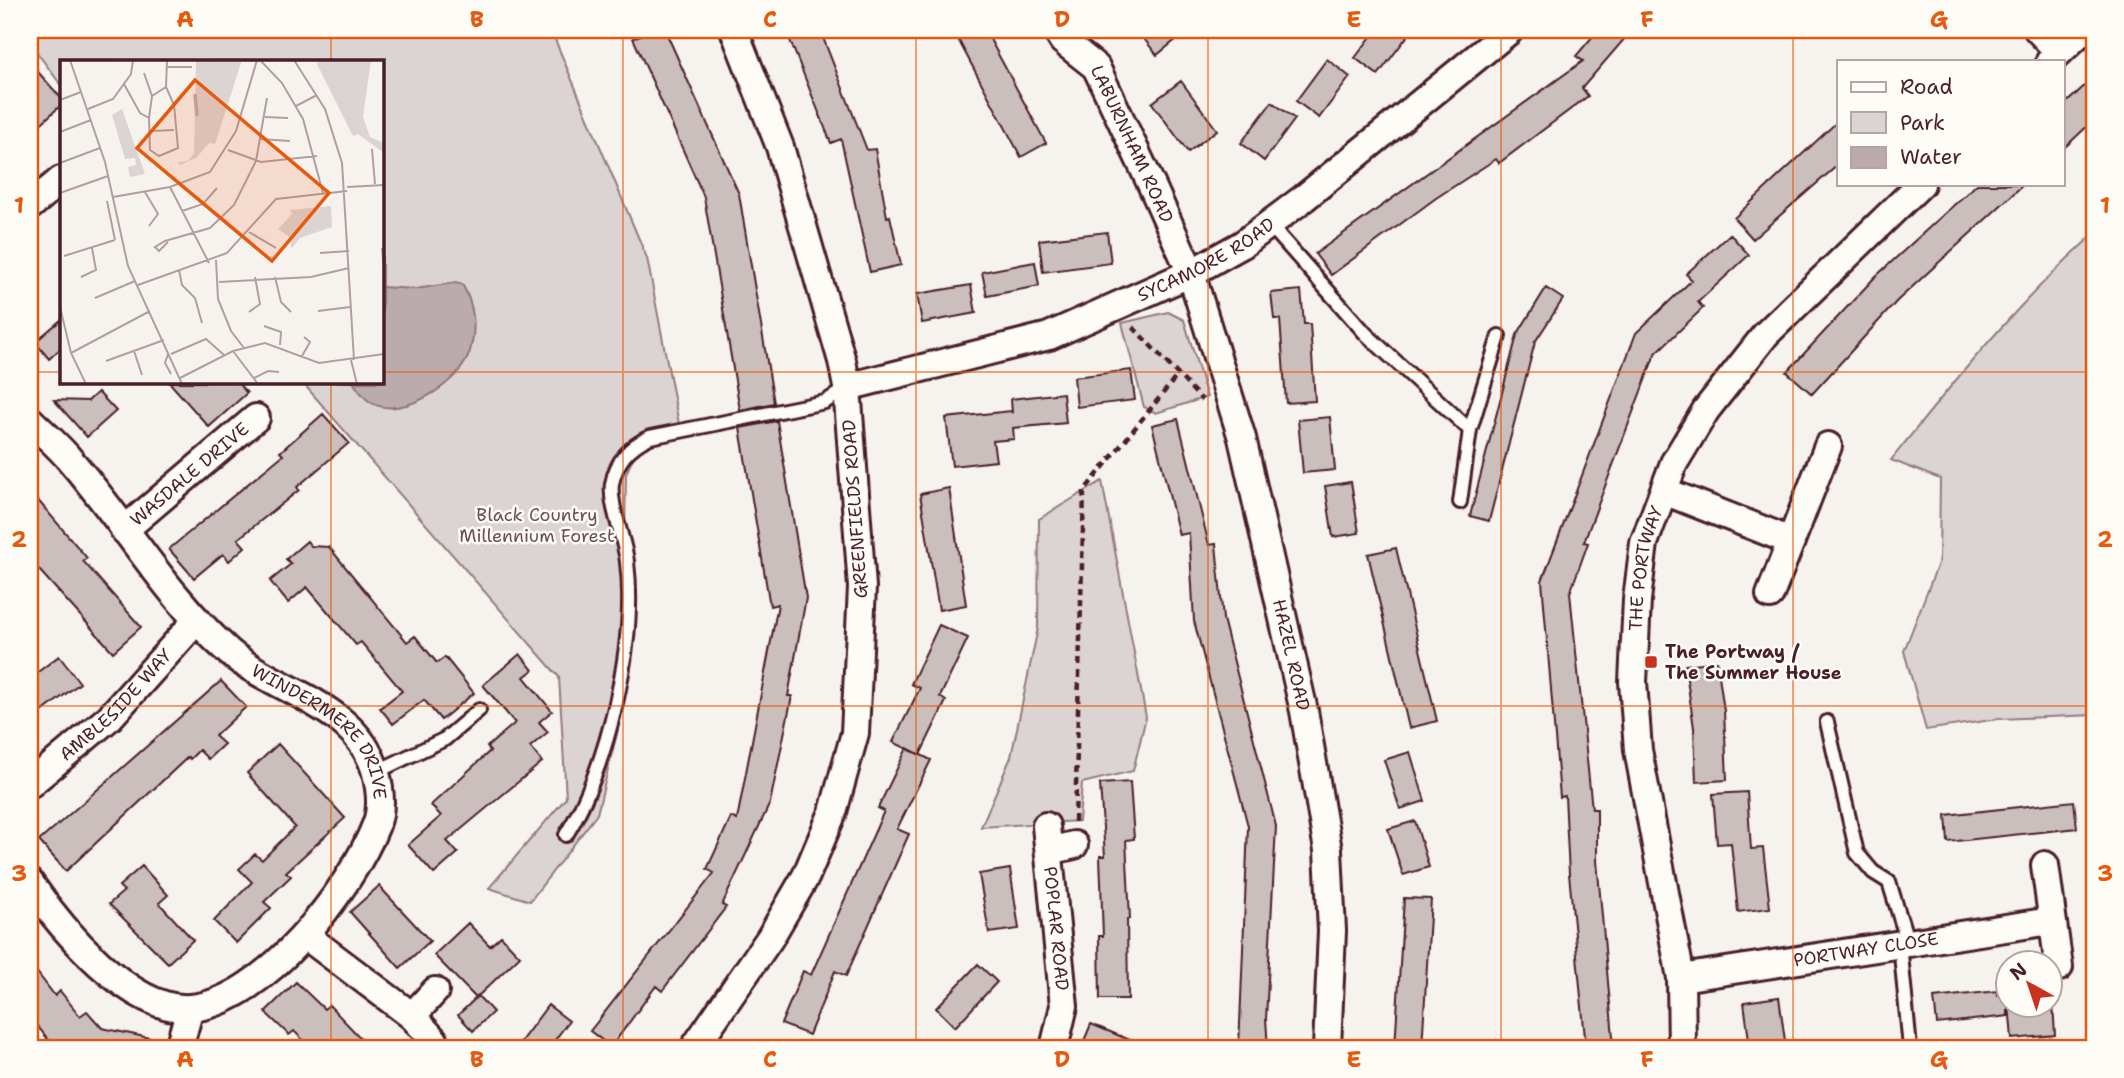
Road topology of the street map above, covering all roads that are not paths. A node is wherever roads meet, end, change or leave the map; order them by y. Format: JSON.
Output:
{"nodes":[{"id":1,"x":734,"y":30,"type":"edge"},
{"id":2,"x":1510,"y":30,"type":"edge"},
{"id":3,"x":2038,"y":30,"type":"edge"},
{"id":4,"x":2083,"y":30,"type":"edge"},
{"id":5,"x":1066,"y":33,"type":"edge"},
{"id":6,"x":2055,"y":57,"type":"edge"},
{"id":7,"x":60,"y":181,"type":"edge"},
{"id":8,"x":1919,"y":186,"type":"edge"},
{"id":9,"x":30,"y":206,"type":"edge"},
{"id":10,"x":1269,"y":224,"type":"junction"},
{"id":11,"x":1191,"y":273,"type":"junction"},
{"id":12,"x":1499,"y":336,"type":"dead end"},
{"id":13,"x":847,"y":387,"type":"junction"},
{"id":14,"x":256,"y":418,"type":"dead end"},
{"id":15,"x":30,"y":420,"type":"edge"},
{"id":16,"x":1470,"y":430,"type":"junction"},
{"id":17,"x":1828,"y":446,"type":"dead end"},
{"id":18,"x":1664,"y":491,"type":"junction"},
{"id":19,"x":1460,"y":502,"type":"dead end"},
{"id":20,"x":124,"y":530,"type":"junction"},
{"id":21,"x":1791,"y":541,"type":"junction"},
{"id":22,"x":1770,"y":595,"type":"dead end"},
{"id":23,"x":196,"y":621,"type":"junction"},
{"id":24,"x":479,"y":710,"type":"dead end"},
{"id":25,"x":1827,"y":722,"type":"dead end"},
{"id":26,"x":376,"y":772,"type":"junction"},
{"id":27,"x":30,"y":784,"type":"edge"},
{"id":28,"x":566,"y":835,"type":"dead end"},
{"id":29,"x":1056,"y":841,"type":"road end"},
{"id":30,"x":2045,"y":864,"type":"dead end"},
{"id":31,"x":34,"y":900,"type":"edge"},
{"id":32,"x":2051,"y":921,"type":"junction"},
{"id":33,"x":306,"y":936,"type":"junction"},
{"id":34,"x":1904,"y":944,"type":"junction"},
{"id":35,"x":2056,"y":948,"type":"edge"},
{"id":36,"x":1681,"y":978,"type":"junction"},
{"id":37,"x":435,"y":991,"type":"dead end"},
{"id":38,"x":190,"y":1008,"type":"junction"},
{"id":39,"x":412,"y":1016,"type":"junction"},
{"id":40,"x":434,"y":1040,"type":"dead end"},
{"id":41,"x":179,"y":1048,"type":"edge"},
{"id":42,"x":694,"y":1048,"type":"edge"},
{"id":43,"x":1054,"y":1048,"type":"edge"},
{"id":44,"x":1327,"y":1048,"type":"edge"},
{"id":45,"x":1682,"y":1048,"type":"edge"},
{"id":46,"x":1910,"y":1048,"type":"edge"}],
"edges":[{"from":1,"to":13,"type":"street","name":"GREENFIELDS ROAD"},
{"from":2,"to":10,"type":"street","name":"SYCAMORE ROAD"},
{"from":3,"to":6,"type":"street"},
{"from":4,"to":6,"type":"street"},
{"from":5,"to":11,"type":"street","name":"LABURNHAM ROAD"},
{"from":7,"to":9,"type":"street"},
{"from":8,"to":18,"type":"street","name":"THE PORTWAY"},
{"from":10,"to":11,"type":"street","name":"SYCAMORE ROAD"},
{"from":10,"to":16,"type":"lane"},
{"from":11,"to":13,"type":"street","name":"SYCAMORE ROAD"},
{"from":11,"to":44,"type":"street","name":"HAZEL ROAD"},
{"from":12,"to":16,"type":"lane"},
{"from":13,"to":28,"type":"lane"},
{"from":13,"to":42,"type":"street","name":"GREENFIELDS ROAD"},
{"from":14,"to":20,"type":"street","name":"WASDALE DRIVE"},
{"from":15,"to":20,"type":"street","name":"WINDERMERE DRIVE"},
{"from":16,"to":19,"type":"lane"},
{"from":17,"to":21,"type":"street"},
{"from":18,"to":21,"type":"street"},
{"from":18,"to":36,"type":"street","name":"THE PORTWAY"},
{"from":20,"to":23,"type":"street","name":"WINDERMERE DRIVE"},
{"from":21,"to":22,"type":"street"},
{"from":23,"to":26,"type":"street","name":"WINDERMERE DRIVE"},
{"from":23,"to":27,"type":"street","name":"AMBLESIDE WAY"},
{"from":24,"to":26,"type":"lane"},
{"from":25,"to":34,"type":"lane"},
{"from":26,"to":33,"type":"street","name":"WINDERMERE DRIVE"},
{"from":29,"to":43,"type":"street","name":"POPLAR ROAD"},
{"from":30,"to":32,"type":"street"},
{"from":31,"to":38,"type":"street","name":"WINDERMERE DRIVE"},
{"from":32,"to":34,"type":"street","name":"PORTWAY CLOSE"},
{"from":32,"to":35,"type":"street"},
{"from":33,"to":38,"type":"street","name":"WINDERMERE DRIVE"},
{"from":33,"to":39,"type":"street"},
{"from":34,"to":36,"type":"street","name":"PORTWAY CLOSE"},
{"from":34,"to":46,"type":"lane"},
{"from":36,"to":45,"type":"street","name":"THE PORTWAY"},
{"from":37,"to":39,"type":"street"},
{"from":38,"to":41,"type":"street"},
{"from":39,"to":40,"type":"street"}]}
